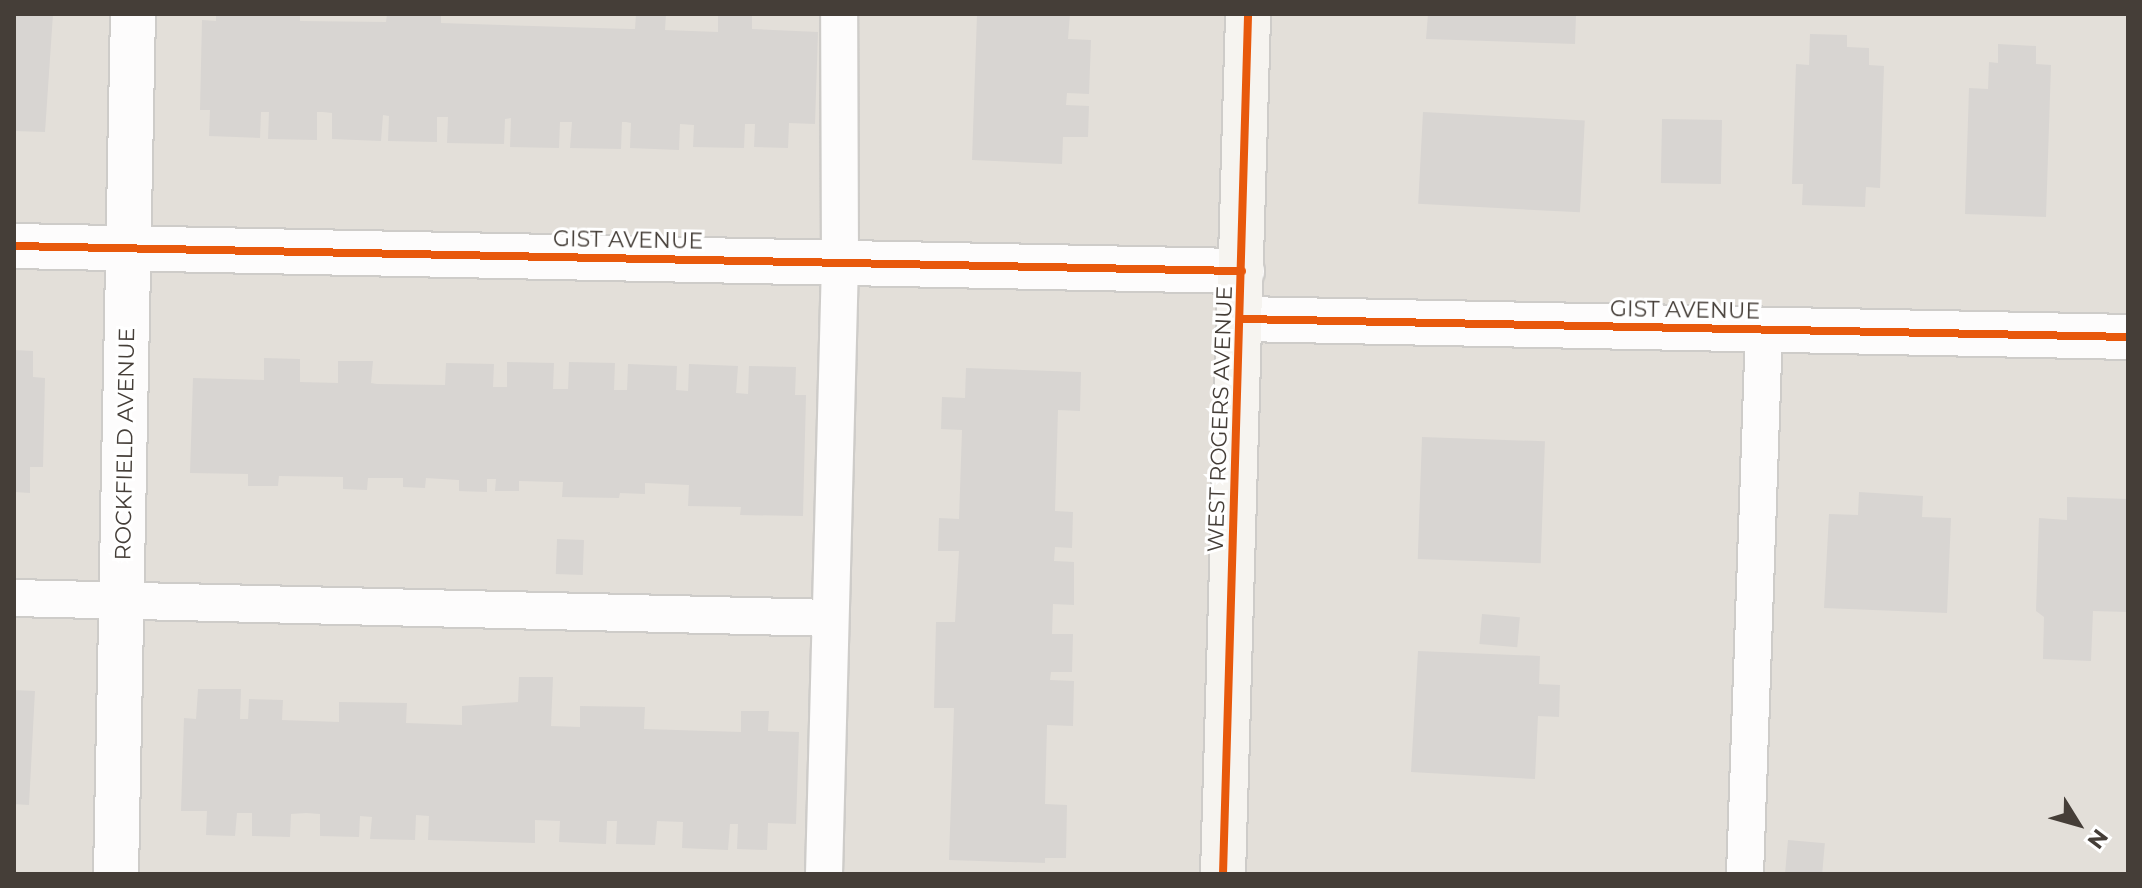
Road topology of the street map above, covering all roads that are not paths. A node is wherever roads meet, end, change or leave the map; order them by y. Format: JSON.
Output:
{"nodes":[{"id":1,"x":133,"y":14,"type":"edge"},
{"id":2,"x":839,"y":14,"type":"edge"},
{"id":3,"x":1248,"y":14,"type":"edge"},
{"id":4,"x":14,"y":246,"type":"edge"},
{"id":5,"x":130,"y":249,"type":"junction"},
{"id":6,"x":840,"y":262,"type":"junction"},
{"id":7,"x":1242,"y":271,"type":"junction"},
{"id":8,"x":1242,"y":319,"type":"junction"},
{"id":9,"x":1764,"y":330,"type":"junction"},
{"id":10,"x":2128,"y":337,"type":"edge"},
{"id":11,"x":14,"y":598,"type":"edge"},
{"id":12,"x":122,"y":600,"type":"junction"},
{"id":13,"x":830,"y":618,"type":"junction"},
{"id":14,"x":116,"y":874,"type":"edge"},
{"id":15,"x":824,"y":874,"type":"edge"},
{"id":16,"x":1223,"y":874,"type":"edge"},
{"id":17,"x":1745,"y":874,"type":"edge"}],
"edges":[{"from":1,"to":5,"type":"street","name":"ROCKFIELD AVENUE"},
{"from":2,"to":6,"type":"lane"},
{"from":3,"to":7,"type":"street","name":"WEST ROGERS AVENUE"},
{"from":4,"to":5,"type":"street","name":"GIST AVENUE"},
{"from":5,"to":6,"type":"street","name":"GIST AVENUE"},
{"from":5,"to":12,"type":"street","name":"ROCKFIELD AVENUE"},
{"from":6,"to":7,"type":"street","name":"GIST AVENUE"},
{"from":6,"to":13,"type":"lane"},
{"from":7,"to":8,"type":"street","name":"WEST ROGERS AVENUE"},
{"from":8,"to":9,"type":"street","name":"GIST AVENUE"},
{"from":8,"to":16,"type":"street","name":"WEST ROGERS AVENUE"},
{"from":9,"to":10,"type":"street","name":"GIST AVENUE"},
{"from":9,"to":17,"type":"lane"},
{"from":11,"to":12,"type":"lane"},
{"from":12,"to":13,"type":"lane"},
{"from":12,"to":14,"type":"street","name":"ROCKFIELD AVENUE"},
{"from":13,"to":15,"type":"lane"}]}
